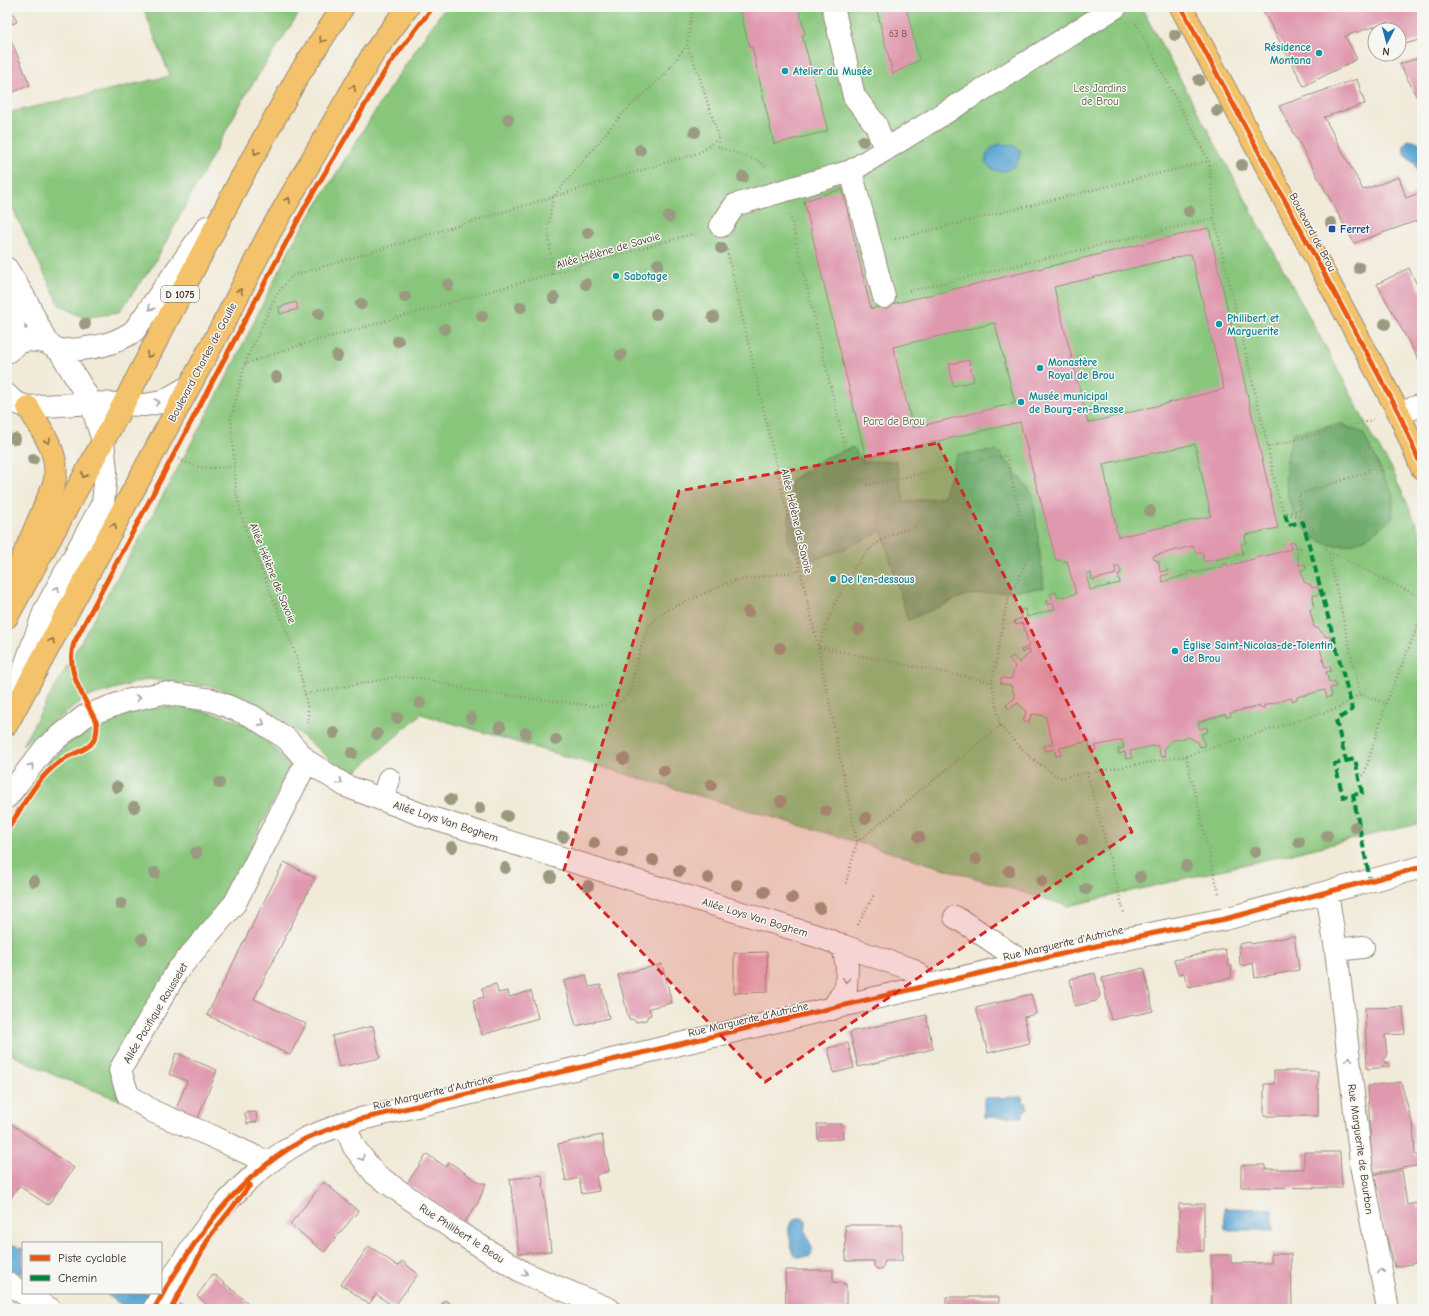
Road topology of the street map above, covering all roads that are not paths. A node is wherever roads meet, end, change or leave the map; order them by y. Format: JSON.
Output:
{"nodes":[{"id":1,"x":343,"y":7,"type":"edge"},
{"id":2,"x":408,"y":7,"type":"edge"},
{"id":3,"x":833,"y":7,"type":"edge"},
{"id":4,"x":1116,"y":7,"type":"edge"},
{"id":5,"x":1181,"y":7,"type":"edge"},
{"id":6,"x":1090,"y":14,"type":"edge"},
{"id":7,"x":885,"y":150,"type":"junction"},
{"id":8,"x":851,"y":171,"type":"junction"},
{"id":9,"x":238,"y":184,"type":"junction"},
{"id":10,"x":721,"y":226,"type":"road end"},
{"id":11,"x":7,"y":269,"type":"edge"},
{"id":12,"x":884,"y":297,"type":"road end"},
{"id":13,"x":10,"y":349,"type":"edge"},
{"id":14,"x":58,"y":352,"type":"junction"},
{"id":15,"x":188,"y":387,"type":"junction"},
{"id":16,"x":20,"y":402,"type":"edge"},
{"id":17,"x":90,"y":403,"type":"junction"},
{"id":18,"x":123,"y":405,"type":"junction"},
{"id":19,"x":1422,"y":405,"type":"edge"},
{"id":20,"x":1399,"y":413,"type":"junction"},
{"id":21,"x":103,"y":441,"type":"junction"},
{"id":22,"x":1422,"y":468,"type":"edge"},
{"id":23,"x":7,"y":594,"type":"edge"},
{"id":24,"x":7,"y":617,"type":"edge"},
{"id":25,"x":7,"y":716,"type":"edge"},
{"id":26,"x":7,"y":724,"type":"edge"},
{"id":27,"x":307,"y":760,"type":"junction"},
{"id":28,"x":7,"y":797,"type":"edge"},
{"id":29,"x":1422,"y":867,"type":"edge"},
{"id":30,"x":1327,"y":892,"type":"junction"},
{"id":31,"x":955,"y":917,"type":"dead end"},
{"id":32,"x":844,"y":946,"type":"junction"},
{"id":33,"x":1363,"y":947,"type":"dead end"},
{"id":34,"x":1336,"y":950,"type":"junction"},
{"id":35,"x":1024,"y":963,"type":"junction"},
{"id":36,"x":925,"y":986,"type":"junction"},
{"id":37,"x":832,"y":1009,"type":"junction"},
{"id":38,"x":344,"y":1123,"type":"junction"},
{"id":39,"x":268,"y":1163,"type":"junction"},
{"id":40,"x":7,"y":1283,"type":"edge"},
{"id":41,"x":22,"y":1292,"type":"edge"},
{"id":42,"x":25,"y":1294,"type":"edge"},
{"id":43,"x":7,"y":1300,"type":"edge"},
{"id":44,"x":21,"y":1309,"type":"edge"},
{"id":45,"x":50,"y":1309,"type":"edge"},
{"id":46,"x":154,"y":1309,"type":"edge"},
{"id":47,"x":609,"y":1309,"type":"edge"},
{"id":48,"x":1388,"y":1309,"type":"edge"}],
"edges":[{"from":1,"to":9,"type":"main road","number":"D 1075","one_way":true},
{"from":15,"to":2,"type":"main road","name":"Boulevard Charles de Gaulle","one_way":true},
{"from":3,"to":7,"type":"street"},
{"from":4,"to":6,"type":"street"},
{"from":5,"to":20,"type":"main road","name":"Boulevard de Brou"},
{"from":6,"to":7,"type":"street"},
{"from":7,"to":8,"type":"street"},
{"from":8,"to":10,"type":"street"},
{"from":8,"to":12,"type":"street"},
{"from":9,"to":14,"type":"street","one_way":true},
{"from":9,"to":18,"type":"main road","number":"D 1075","one_way":true},
{"from":11,"to":13,"type":"street"},
{"from":11,"to":14,"type":"street"},
{"from":13,"to":14,"type":"street"},
{"from":14,"to":16,"type":"street"},
{"from":14,"to":17,"type":"street"},
{"from":18,"to":15,"type":"street","one_way":true},
{"from":26,"to":15,"type":"main road","name":"Boulevard Charles de Gaulle","one_way":true},
{"from":16,"to":17,"type":"street"},
{"from":16,"to":23,"type":"main road","one_way":true},
{"from":17,"to":18,"type":"street"},
{"from":17,"to":21,"type":"street"},
{"from":18,"to":21,"type":"main road","number":"D 1075"},
{"from":19,"to":20,"type":"street"},
{"from":20,"to":22,"type":"main road","name":"Boulevard de Brou"},
{"from":21,"to":24,"type":"main road","number":"D 1075","one_way":true},
{"from":25,"to":21,"type":"street","one_way":true},
{"from":28,"to":27,"type":"street","name":"Allée Loys Van Boghem","one_way":true},
{"from":27,"to":32,"type":"street","name":"Allée Loys Van Boghem","one_way":true},
{"from":27,"to":39,"type":"street","name":"Allée Pacifique Rousselet"},
{"from":29,"to":30,"type":"street","name":"Rue Marguerite d'Autriche"},
{"from":30,"to":34,"type":"street","name":"Rue Marguerite de Bourbon"},
{"from":30,"to":35,"type":"street","name":"Rue Marguerite d'Autriche"},
{"from":31,"to":35,"type":"street"},
{"from":32,"to":36,"type":"street","name":"Allée Loys Van Boghem"},
{"from":32,"to":37,"type":"street","one_way":true},
{"from":33,"to":34,"type":"street"},
{"from":48,"to":34,"type":"street","name":"Rue Marguerite de Bourbon","one_way":true},
{"from":35,"to":36,"type":"street","name":"Rue Marguerite d'Autriche"},
{"from":36,"to":37,"type":"street","name":"Rue Marguerite d'Autriche"},
{"from":37,"to":38,"type":"street","name":"Rue Marguerite d'Autriche"},
{"from":38,"to":39,"type":"street","name":"Rue Marguerite d'Autriche"},
{"from":38,"to":47,"type":"street","name":"Rue Philibert le Beau","one_way":true},
{"from":39,"to":46,"type":"street","name":"Rue Marguerite d'Autriche"},
{"from":40,"to":41,"type":"street"},
{"from":42,"to":45,"type":"street"},
{"from":43,"to":44,"type":"street"}]}
